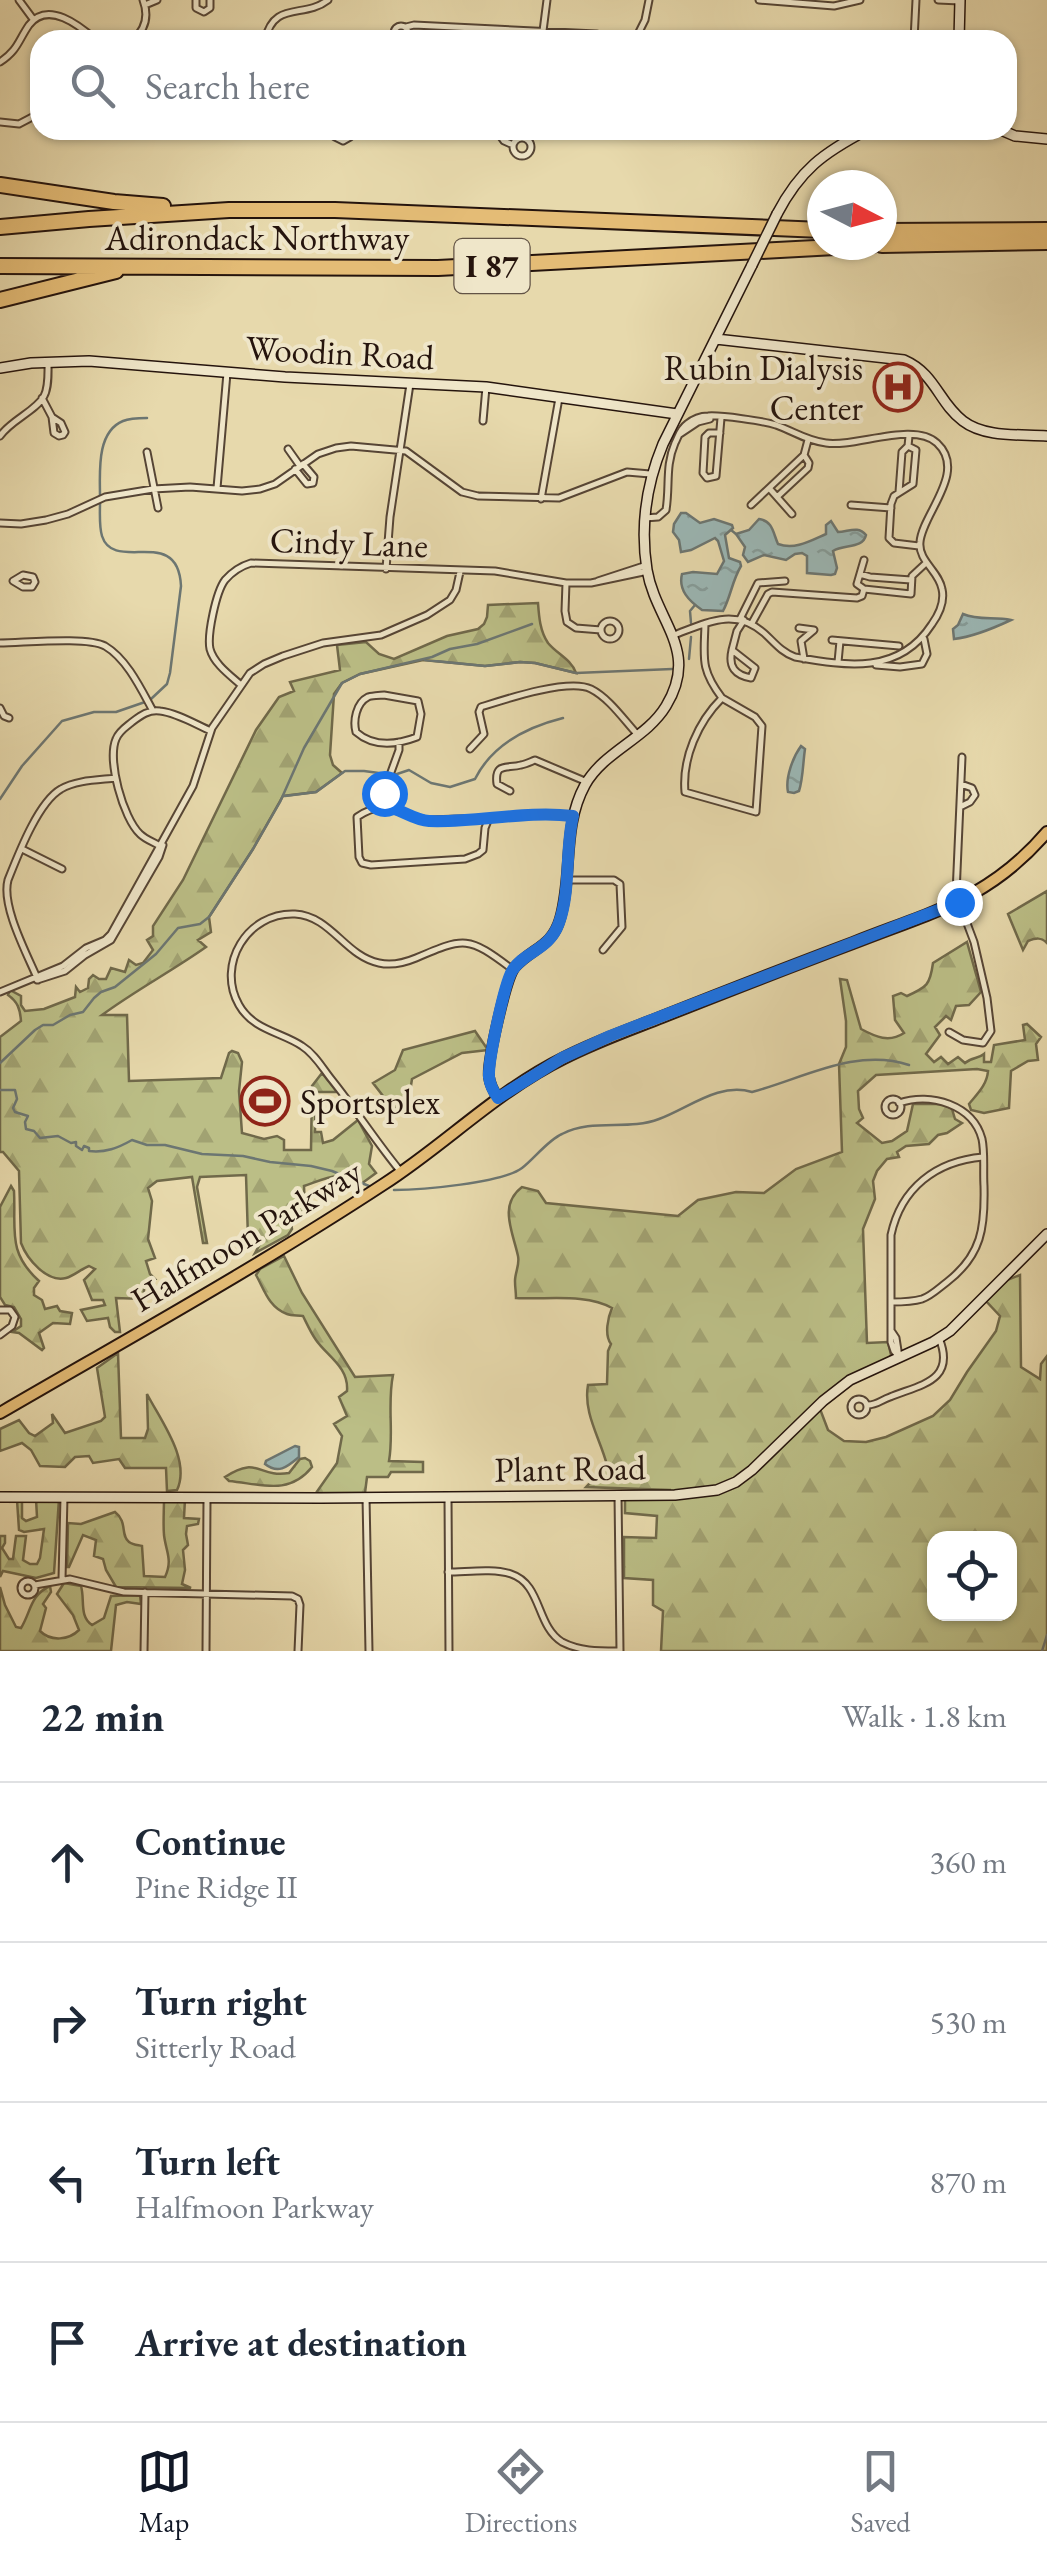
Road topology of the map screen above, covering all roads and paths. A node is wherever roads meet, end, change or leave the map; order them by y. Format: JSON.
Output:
{"nodes":[{"id":1,"x":20,"y":0,"type":"edge"},
{"id":2,"x":157,"y":0,"type":"edge"},
{"id":3,"x":195,"y":0,"type":"edge"},
{"id":4,"x":210,"y":0,"type":"edge"},
{"id":5,"x":328,"y":0,"type":"edge"},
{"id":6,"x":547,"y":0,"type":"edge"},
{"id":7,"x":649,"y":0,"type":"edge"},
{"id":8,"x":759,"y":0,"type":"edge"},
{"id":9,"x":773,"y":0,"type":"edge"},
{"id":10,"x":860,"y":0,"type":"edge"},
{"id":11,"x":916,"y":0,"type":"edge"},
{"id":12,"x":938,"y":0,"type":"edge"},
{"id":13,"x":960,"y":0,"type":"edge"},
{"id":14,"x":144,"y":2,"type":"edge"},
{"id":15,"x":33,"y":20,"type":"junction"},
{"id":16,"x":406,"y":27,"type":"dead end"},
{"id":17,"x":494,"y":29,"type":"joint"},
{"id":18,"x":85,"y":30,"type":"edge"},
{"id":19,"x":143,"y":30,"type":"edge"},
{"id":20,"x":268,"y":30,"type":"edge"},
{"id":21,"x":518,"y":30,"type":"edge"},
{"id":22,"x":543,"y":30,"type":"edge"},
{"id":23,"x":640,"y":30,"type":"edge"},
{"id":24,"x":914,"y":30,"type":"edge"},
{"id":25,"x":958,"y":30,"type":"edge"},
{"id":26,"x":0,"y":62,"type":"edge"},
{"id":27,"x":30,"y":118,"type":"edge"},
{"id":28,"x":0,"y":122,"type":"edge"},
{"id":29,"x":1017,"y":136,"type":"edge"},
{"id":30,"x":1047,"y":139,"type":"edge"},
{"id":31,"x":503,"y":140,"type":"edge"},
{"id":32,"x":848,"y":140,"type":"edge"},
{"id":33,"x":513,"y":145,"type":"dead end"},
{"id":34,"x":0,"y":185,"type":"edge"},
{"id":35,"x":229,"y":210,"type":"junction"},
{"id":36,"x":0,"y":227,"type":"edge"},
{"id":37,"x":807,"y":229,"type":"edge"},
{"id":38,"x":1047,"y":230,"type":"edge"},
{"id":39,"x":897,"y":231,"type":"edge"},
{"id":40,"x":1047,"y":242,"type":"edge"},
{"id":41,"x":897,"y":245,"type":"edge"},
{"id":42,"x":807,"y":248,"type":"edge"},
{"id":43,"x":147,"y":265,"type":"junction"},
{"id":44,"x":0,"y":266,"type":"edge"},
{"id":45,"x":0,"y":300,"type":"edge"},
{"id":46,"x":716,"y":340,"type":"junction"},
{"id":47,"x":48,"y":362,"type":"junction"},
{"id":48,"x":0,"y":368,"type":"edge"},
{"id":49,"x":227,"y":373,"type":"junction"},
{"id":50,"x":410,"y":384,"type":"junction"},
{"id":51,"x":486,"y":387,"type":"junction"},
{"id":52,"x":42,"y":398,"type":"junction"},
{"id":53,"x":560,"y":398,"type":"junction"},
{"id":54,"x":676,"y":414,"type":"junction"},
{"id":55,"x":52,"y":417,"type":"dead end"},
{"id":56,"x":719,"y":418,"type":"junction"},
{"id":57,"x":482,"y":421,"type":"dead end"},
{"id":58,"x":720,"y":433,"type":"junction"},
{"id":59,"x":0,"y":436,"type":"edge"},
{"id":60,"x":909,"y":436,"type":"junction"},
{"id":61,"x":1047,"y":436,"type":"edge"},
{"id":62,"x":808,"y":440,"type":"junction"},
{"id":63,"x":908,"y":446,"type":"junction"},
{"id":64,"x":288,"y":448,"type":"dead end"},
{"id":65,"x":401,"y":450,"type":"junction"},
{"id":66,"x":147,"y":452,"type":"dead end"},
{"id":67,"x":804,"y":456,"type":"junction"},
{"id":68,"x":299,"y":466,"type":"junction"},
{"id":69,"x":651,"y":474,"type":"junction"},
{"id":70,"x":153,"y":488,"type":"junction"},
{"id":71,"x":217,"y":488,"type":"junction"},
{"id":72,"x":769,"y":488,"type":"junction"},
{"id":73,"x":898,"y":492,"type":"junction"},
{"id":74,"x":778,"y":498,"type":"junction"},
{"id":75,"x":541,"y":499,"type":"junction"},
{"id":76,"x":750,"y":505,"type":"dead end"},
{"id":77,"x":851,"y":505,"type":"dead end"},
{"id":78,"x":158,"y":508,"type":"dead end"},
{"id":79,"x":891,"y":508,"type":"junction"},
{"id":80,"x":792,"y":514,"type":"dead end"},
{"id":81,"x":645,"y":518,"type":"junction"},
{"id":82,"x":0,"y":523,"type":"edge"},
{"id":83,"x":919,"y":546,"type":"junction"},
{"id":84,"x":864,"y":560,"type":"dead end"},
{"id":85,"x":926,"y":563,"type":"junction"},
{"id":86,"x":647,"y":568,"type":"junction"},
{"id":87,"x":386,"y":569,"type":"junction"},
{"id":88,"x":460,"y":572,"type":"junction"},
{"id":89,"x":860,"y":574,"type":"junction"},
{"id":90,"x":910,"y":580,"type":"junction"},
{"id":91,"x":0,"y":581,"type":"edge"},
{"id":92,"x":13,"y":581,"type":"dead end"},
{"id":93,"x":785,"y":581,"type":"dead end"},
{"id":94,"x":566,"y":582,"type":"junction"},
{"id":95,"x":864,"y":589,"type":"junction"},
{"id":96,"x":742,"y":619,"type":"junction"},
{"id":97,"x":704,"y":624,"type":"junction"},
{"id":98,"x":752,"y":624,"type":"junction"},
{"id":99,"x":800,"y":628,"type":"dead end"},
{"id":100,"x":601,"y":630,"type":"dead end"},
{"id":101,"x":674,"y":636,"type":"junction"},
{"id":102,"x":924,"y":636,"type":"junction"},
{"id":103,"x":0,"y":643,"type":"edge"},
{"id":104,"x":899,"y":646,"type":"dead end"},
{"id":105,"x":732,"y":650,"type":"junction"},
{"id":106,"x":804,"y":658,"type":"junction"},
{"id":107,"x":838,"y":662,"type":"junction"},
{"id":108,"x":872,"y":663,"type":"junction"},
{"id":109,"x":241,"y":686,"type":"junction"},
{"id":110,"x":722,"y":698,"type":"junction"},
{"id":111,"x":0,"y":708,"type":"edge"},
{"id":112,"x":154,"y":711,"type":"junction"},
{"id":113,"x":9,"y":718,"type":"dead end"},
{"id":114,"x":211,"y":731,"type":"junction"},
{"id":115,"x":637,"y":734,"type":"junction"},
{"id":116,"x":399,"y":742,"type":"junction"},
{"id":117,"x":470,"y":749,"type":"dead end"},
{"id":118,"x":962,"y":757,"type":"dead end"},
{"id":119,"x":564,"y":773,"type":"junction"},
{"id":120,"x":116,"y":778,"type":"junction"},
{"id":121,"x":582,"y":783,"type":"junction"},
{"id":122,"x":961,"y":784,"type":"junction"},
{"id":123,"x":510,"y":791,"type":"dead end"},
{"id":124,"x":384,"y":806,"type":"junction"},
{"id":125,"x":960,"y":807,"type":"junction"},
{"id":126,"x":573,"y":816,"type":"junction"},
{"id":127,"x":489,"y":818,"type":"junction"},
{"id":128,"x":1047,"y":832,"type":"edge"},
{"id":129,"x":162,"y":845,"type":"junction"},
{"id":130,"x":22,"y":848,"type":"junction"},
{"id":131,"x":62,"y":869,"type":"dead end"},
{"id":132,"x":566,"y":880,"type":"junction"},
{"id":133,"x":959,"y":902,"type":"junction"},
{"id":134,"x":604,"y":950,"type":"dead end"},
{"id":135,"x":513,"y":970,"type":"junction"},
{"id":136,"x":35,"y":978,"type":"junction"},
{"id":137,"x":0,"y":992,"type":"edge"},
{"id":138,"x":949,"y":1032,"type":"dead end"},
{"id":139,"x":498,"y":1098,"type":"junction"},
{"id":140,"x":900,"y":1102,"type":"dead end"},
{"id":141,"x":983,"y":1158,"type":"junction"},
{"id":142,"x":401,"y":1172,"type":"junction"},
{"id":143,"x":1047,"y":1234,"type":"edge"},
{"id":144,"x":891,"y":1302,"type":"junction"},
{"id":145,"x":0,"y":1310,"type":"edge"},
{"id":146,"x":0,"y":1335,"type":"edge"},
{"id":147,"x":939,"y":1338,"type":"junction"},
{"id":148,"x":900,"y":1357,"type":"junction"},
{"id":149,"x":868,"y":1406,"type":"dead end"},
{"id":150,"x":0,"y":1413,"type":"edge"},
{"id":151,"x":618,"y":1495,"type":"junction"},
{"id":152,"x":207,"y":1496,"type":"junction"},
{"id":153,"x":0,"y":1497,"type":"edge"},
{"id":154,"x":64,"y":1497,"type":"junction"},
{"id":155,"x":448,"y":1497,"type":"junction"},
{"id":156,"x":366,"y":1498,"type":"junction"},
{"id":157,"x":448,"y":1572,"type":"junction"},
{"id":158,"x":62,"y":1579,"type":"junction"},
{"id":159,"x":34,"y":1585,"type":"dead end"},
{"id":160,"x":145,"y":1592,"type":"junction"},
{"id":161,"x":206,"y":1593,"type":"junction"},
{"id":162,"x":144,"y":1651,"type":"edge"},
{"id":163,"x":206,"y":1651,"type":"edge"},
{"id":164,"x":298,"y":1651,"type":"edge"},
{"id":165,"x":368,"y":1651,"type":"edge"},
{"id":166,"x":449,"y":1651,"type":"edge"},
{"id":167,"x":618,"y":1651,"type":"edge"}],
"edges":[{"from":1,"to":15,"type":"street"},
{"from":2,"to":14,"type":"street"},
{"from":3,"to":4,"type":"street"},
{"from":5,"to":20,"type":"street"},
{"from":6,"to":22,"type":"street"},
{"from":7,"to":23,"type":"street"},
{"from":8,"to":9,"type":"street"},
{"from":9,"to":10,"type":"street"},
{"from":11,"to":24,"type":"street"},
{"from":12,"to":13,"type":"street"},
{"from":13,"to":25,"type":"street"},
{"from":14,"to":19,"type":"street"},
{"from":15,"to":18,"type":"street"},
{"from":15,"to":26,"type":"street"},
{"from":16,"to":17,"type":"street"},
{"from":17,"to":21,"type":"street"},
{"from":27,"to":28,"type":"street"},
{"from":29,"to":30,"type":"street"},
{"from":31,"to":33,"type":"street"},
{"from":32,"to":46,"type":"street","bridge":true},
{"from":34,"to":35,"type":"highway"},
{"from":35,"to":36,"type":"highway","name":"Adirondack Northway","number":"I 87"},
{"from":35,"to":37,"type":"highway","name":"Adirondack Northway","number":"I 87"},
{"from":38,"to":39,"type":"highway"},
{"from":40,"to":41,"type":"highway"},
{"from":42,"to":43,"type":"highway","name":"Adirondack Northway","number":"I 87"},
{"from":43,"to":44,"type":"highway","name":"Adirondack Northway","number":"I 87"},
{"from":43,"to":45,"type":"highway"},
{"from":46,"to":54,"type":"street"},
{"from":46,"to":61,"type":"street"},
{"from":47,"to":48,"type":"street","name":"Woodin Road"},
{"from":47,"to":49,"type":"street","name":"Woodin Road"},
{"from":47,"to":52,"type":"street"},
{"from":49,"to":50,"type":"street","name":"Woodin Road"},
{"from":49,"to":71,"type":"street"},
{"from":50,"to":51,"type":"street","name":"Woodin Road"},
{"from":50,"to":65,"type":"street"},
{"from":51,"to":53,"type":"street","name":"Woodin Road"},
{"from":51,"to":57,"type":"street"},
{"from":52,"to":55,"type":"street"},
{"from":52,"to":59,"type":"street"},
{"from":53,"to":54,"type":"street","name":"Woodin Road"},
{"from":53,"to":75,"type":"street"},
{"from":54,"to":69,"type":"street"},
{"from":56,"to":58,"type":"street"},
{"from":56,"to":62,"type":"street"},
{"from":56,"to":81,"type":"street"},
{"from":58,"to":58,"type":"street"},
{"from":60,"to":62,"type":"street"},
{"from":60,"to":63,"type":"street"},
{"from":60,"to":83,"type":"street"},
{"from":62,"to":67,"type":"street"},
{"from":63,"to":73,"type":"street"},
{"from":63,"to":73,"type":"street"},
{"from":64,"to":68,"type":"street"},
{"from":65,"to":68,"type":"street"},
{"from":65,"to":75,"type":"street"},
{"from":65,"to":87,"type":"street"},
{"from":66,"to":70,"type":"street"},
{"from":67,"to":72,"type":"street"},
{"from":67,"to":74,"type":"street"},
{"from":68,"to":71,"type":"street"},
{"from":69,"to":75,"type":"street"},
{"from":69,"to":81,"type":"street"},
{"from":70,"to":71,"type":"street"},
{"from":70,"to":78,"type":"street"},
{"from":70,"to":82,"type":"street"},
{"from":72,"to":74,"type":"street"},
{"from":72,"to":76,"type":"street"},
{"from":73,"to":79,"type":"street"},
{"from":74,"to":80,"type":"street"},
{"from":77,"to":79,"type":"street"},
{"from":79,"to":83,"type":"street"},
{"from":81,"to":86,"type":"street"},
{"from":83,"to":85,"type":"street"},
{"from":84,"to":89,"type":"street"},
{"from":85,"to":90,"type":"street"},
{"from":85,"to":102,"type":"street"},
{"from":86,"to":94,"type":"street","name":"Cindy Lane"},
{"from":86,"to":101,"type":"street"},
{"from":87,"to":88,"type":"street","name":"Cindy Lane"},
{"from":87,"to":109,"type":"street","name":"Cindy Lane"},
{"from":88,"to":94,"type":"street","name":"Cindy Lane"},
{"from":88,"to":109,"type":"street"},
{"from":89,"to":90,"type":"street"},
{"from":89,"to":95,"type":"street"},
{"from":90,"to":95,"type":"street"},
{"from":91,"to":92,"type":"street"},
{"from":93,"to":96,"type":"street"},
{"from":94,"to":100,"type":"street"},
{"from":95,"to":98,"type":"street"},
{"from":96,"to":97,"type":"street"},
{"from":96,"to":98,"type":"street"},
{"from":96,"to":105,"type":"street"},
{"from":97,"to":101,"type":"street"},
{"from":97,"to":110,"type":"street"},
{"from":98,"to":106,"type":"street"},
{"from":99,"to":106,"type":"street"},
{"from":101,"to":115,"type":"street"},
{"from":102,"to":108,"type":"street"},
{"from":102,"to":108,"type":"street"},
{"from":103,"to":112,"type":"street"},
{"from":104,"to":107,"type":"street"},
{"from":105,"to":105,"type":"street"},
{"from":106,"to":107,"type":"street"},
{"from":107,"to":108,"type":"street"},
{"from":109,"to":114,"type":"street"},
{"from":110,"to":110,"type":"street"},
{"from":111,"to":113,"type":"street"},
{"from":112,"to":114,"type":"street"},
{"from":112,"to":120,"type":"street"},
{"from":114,"to":129,"type":"street"},
{"from":115,"to":117,"type":"street"},
{"from":115,"to":121,"type":"street"},
{"from":116,"to":116,"type":"street"},
{"from":116,"to":124,"type":"street"},
{"from":118,"to":122,"type":"street"},
{"from":119,"to":121,"type":"street"},
{"from":119,"to":121,"type":"street"},
{"from":119,"to":123,"type":"street"},
{"from":120,"to":129,"type":"street"},
{"from":120,"to":130,"type":"street"},
{"from":121,"to":126,"type":"street"},
{"from":122,"to":125,"type":"street"},
{"from":122,"to":125,"type":"street"},
{"from":124,"to":127,"type":"street"},
{"from":124,"to":127,"type":"street"},
{"from":125,"to":133,"type":"street"},
{"from":126,"to":127,"type":"street"},
{"from":126,"to":132,"type":"street"},
{"from":128,"to":133,"type":"main road","name":"Halfmoon Parkway"},
{"from":129,"to":136,"type":"street"},
{"from":130,"to":131,"type":"street"},
{"from":130,"to":136,"type":"street"},
{"from":132,"to":134,"type":"street"},
{"from":132,"to":135,"type":"street"},
{"from":133,"to":138,"type":"street"},
{"from":133,"to":139,"type":"main road","name":"Halfmoon Parkway"},
{"from":135,"to":139,"type":"street"},
{"from":135,"to":142,"type":"street"},
{"from":136,"to":137,"type":"street"},
{"from":139,"to":142,"type":"main road","name":"Halfmoon Parkway"},
{"from":140,"to":141,"type":"street"},
{"from":141,"to":144,"type":"street"},
{"from":141,"to":144,"type":"street"},
{"from":142,"to":150,"type":"main road","name":"Halfmoon Parkway"},
{"from":143,"to":147,"type":"street","name":"Plant Road"},
{"from":144,"to":148,"type":"street"},
{"from":145,"to":146,"type":"street"},
{"from":147,"to":148,"type":"street","name":"Plant Road"},
{"from":147,"to":149,"type":"street"},
{"from":148,"to":151,"type":"street","name":"Plant Road"},
{"from":151,"to":155,"type":"street","name":"Plant Road"},
{"from":151,"to":167,"type":"street"},
{"from":152,"to":154,"type":"street","name":"Plant Road"},
{"from":152,"to":156,"type":"street","name":"Plant Road"},
{"from":152,"to":161,"type":"street"},
{"from":153,"to":154,"type":"street","name":"Plant Road"},
{"from":154,"to":158,"type":"street"},
{"from":155,"to":156,"type":"street","name":"Plant Road"},
{"from":155,"to":157,"type":"street"},
{"from":156,"to":165,"type":"street"},
{"from":157,"to":166,"type":"street"},
{"from":157,"to":167,"type":"street"},
{"from":158,"to":159,"type":"street"},
{"from":158,"to":160,"type":"street"},
{"from":160,"to":161,"type":"street"},
{"from":160,"to":162,"type":"street"},
{"from":161,"to":163,"type":"street"},
{"from":161,"to":164,"type":"street"}]}
